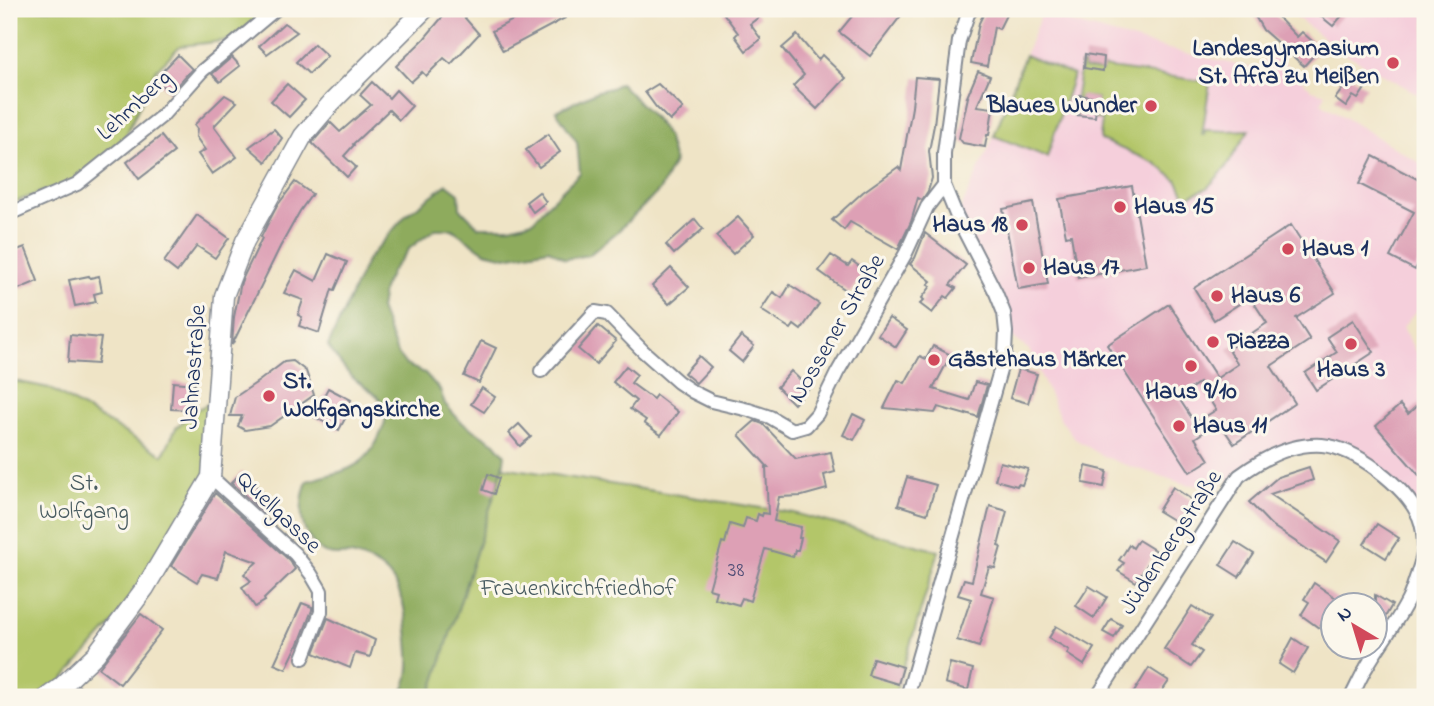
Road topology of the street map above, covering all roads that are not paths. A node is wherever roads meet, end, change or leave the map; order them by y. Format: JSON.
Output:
{"nodes":[{"id":1,"x":276,"y":9,"type":"edge"},
{"id":2,"x":425,"y":9,"type":"edge"},
{"id":3,"x":972,"y":9,"type":"edge"},
{"id":4,"x":944,"y":185,"type":"junction"},
{"id":5,"x":9,"y":214,"type":"edge"},
{"id":6,"x":541,"y":371,"type":"dead end"},
{"id":7,"x":211,"y":477,"type":"junction"},
{"id":8,"x":303,"y":658,"type":"dead end"},
{"id":9,"x":47,"y":697,"type":"edge"},
{"id":10,"x":907,"y":697,"type":"edge"},
{"id":11,"x":1097,"y":697,"type":"edge"},
{"id":12,"x":1351,"y":697,"type":"edge"}],
"edges":[{"from":1,"to":5,"type":"street","name":"Lehmberg"},
{"from":2,"to":7,"type":"street","name":"Jahnastraße"},
{"from":3,"to":4,"type":"street"},
{"from":4,"to":6,"type":"street","name":"Nossener Straße"},
{"from":4,"to":10,"type":"street"},
{"from":7,"to":8,"type":"street","name":"Quellgasse"},
{"from":7,"to":9,"type":"street","name":"Jahnastraße"},
{"from":11,"to":12,"type":"street","name":"Jüdenbergstraße"}]}
